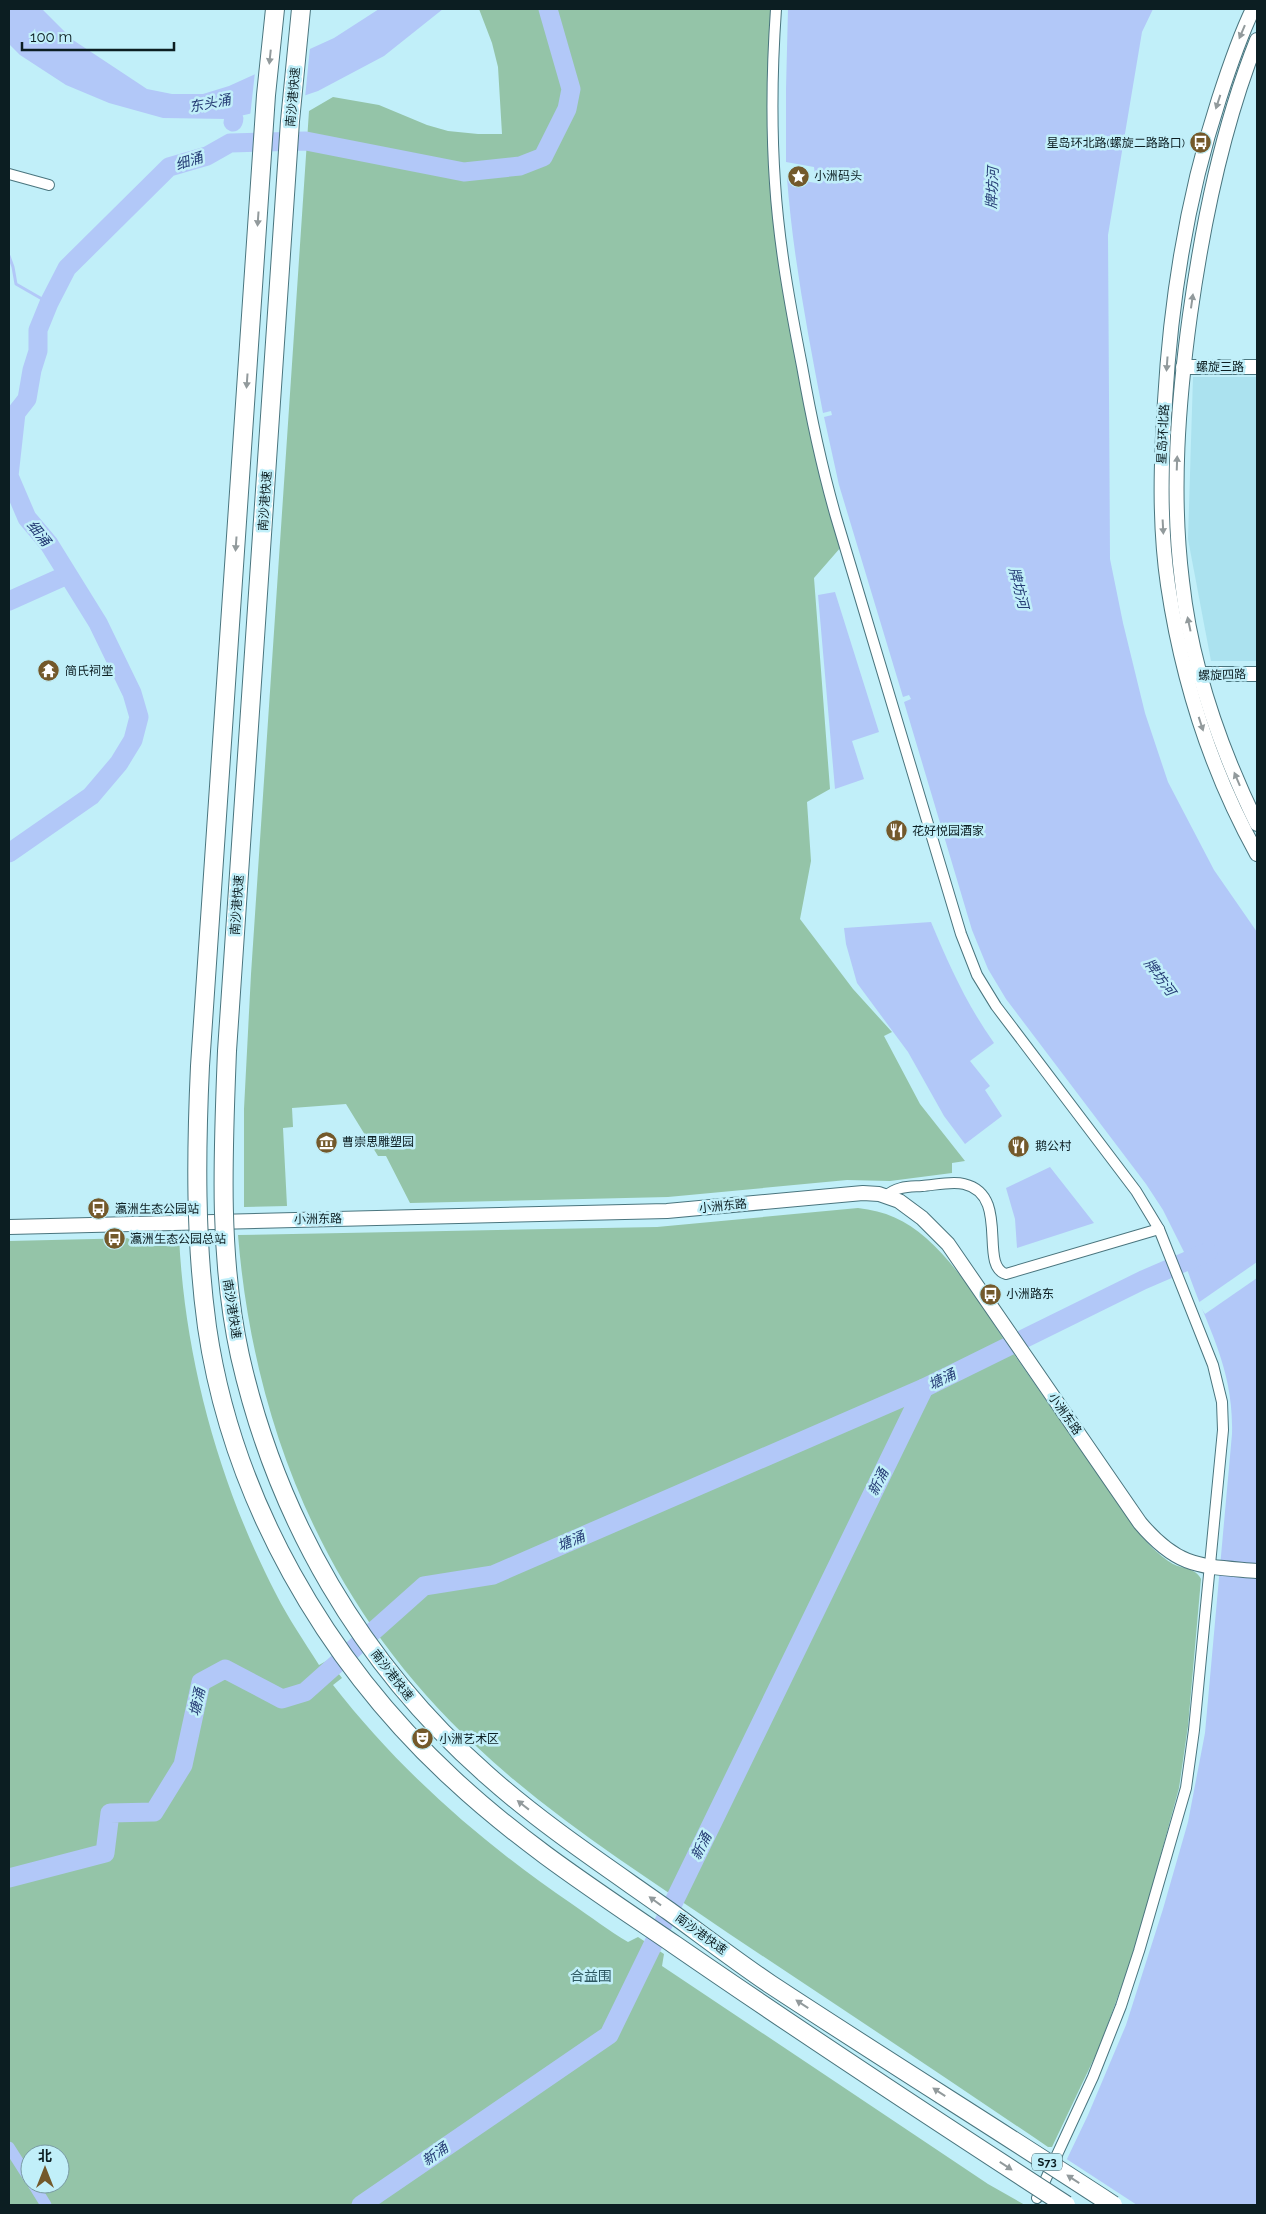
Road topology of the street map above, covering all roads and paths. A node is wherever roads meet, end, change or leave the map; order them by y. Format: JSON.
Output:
{"nodes":[{"id":1,"x":275,"y":9,"type":"edge"},
{"id":2,"x":301,"y":9,"type":"edge"},
{"id":3,"x":776,"y":9,"type":"edge"},
{"id":4,"x":1253,"y":9,"type":"edge"},
{"id":5,"x":1257,"y":40,"type":"edge"},
{"id":6,"x":1232,"y":56,"type":"junction"},
{"id":7,"x":1253,"y":63,"type":"edge"},
{"id":8,"x":9,"y":174,"type":"edge"},
{"id":9,"x":49,"y":185,"type":"dead end"},
{"id":10,"x":1183,"y":367,"type":"junction"},
{"id":11,"x":1257,"y":368,"type":"edge"},
{"id":12,"x":1201,"y":674,"type":"junction"},
{"id":13,"x":1257,"y":674,"type":"edge"},
{"id":14,"x":1187,"y":677,"type":"junction"},
{"id":15,"x":1257,"y":824,"type":"edge"},
{"id":16,"x":1257,"y":854,"type":"edge"},
{"id":17,"x":886,"y":1196,"type":"junction"},
{"id":18,"x":9,"y":1227,"type":"edge"},
{"id":19,"x":1159,"y":1229,"type":"junction"},
{"id":20,"x":1214,"y":1567,"type":"junction"},
{"id":21,"x":1257,"y":1571,"type":"edge"},
{"id":22,"x":1037,"y":2198,"type":"dead end"},
{"id":23,"x":1066,"y":2205,"type":"edge"},
{"id":24,"x":1113,"y":2205,"type":"edge"}],
"edges":[{"from":1,"to":23,"type":"highway","name":"南沙港快速","number":"S73","one_way":true,"bridge":true},
{"from":24,"to":2,"type":"highway","name":"南沙港快速","number":"S73","one_way":true,"bridge":true},
{"from":3,"to":19,"type":"street"},
{"from":4,"to":6,"type":"main road","name":"星岛环北路","one_way":true},
{"from":5,"to":7,"type":"main road","name":"星岛环北路"},
{"from":6,"to":7,"type":"main road"},
{"from":6,"to":14,"type":"main road","name":"星岛环北路","one_way":true},
{"from":10,"to":7,"type":"main road","name":"星岛环北路","one_way":true},
{"from":8,"to":9,"type":"street"},
{"from":10,"to":11,"type":"main road","name":"螺旋三路"},
{"from":12,"to":10,"type":"main road","name":"星岛环北路","one_way":true},
{"from":12,"to":13,"type":"main road","name":"螺旋四路"},
{"from":12,"to":14,"type":"main road","name":"螺旋四路"},
{"from":15,"to":12,"type":"main road","name":"星岛环北路","one_way":true},
{"from":14,"to":16,"type":"main road","name":"星岛环北路","one_way":true},
{"from":17,"to":18,"type":"main road","name":"小洲东路"},
{"from":17,"to":19,"type":"street"},
{"from":17,"to":20,"type":"main road","name":"小洲东路"},
{"from":19,"to":20,"type":"street"},
{"from":20,"to":21,"type":"main road","name":"小洲东路"},
{"from":20,"to":22,"type":"street"}]}
